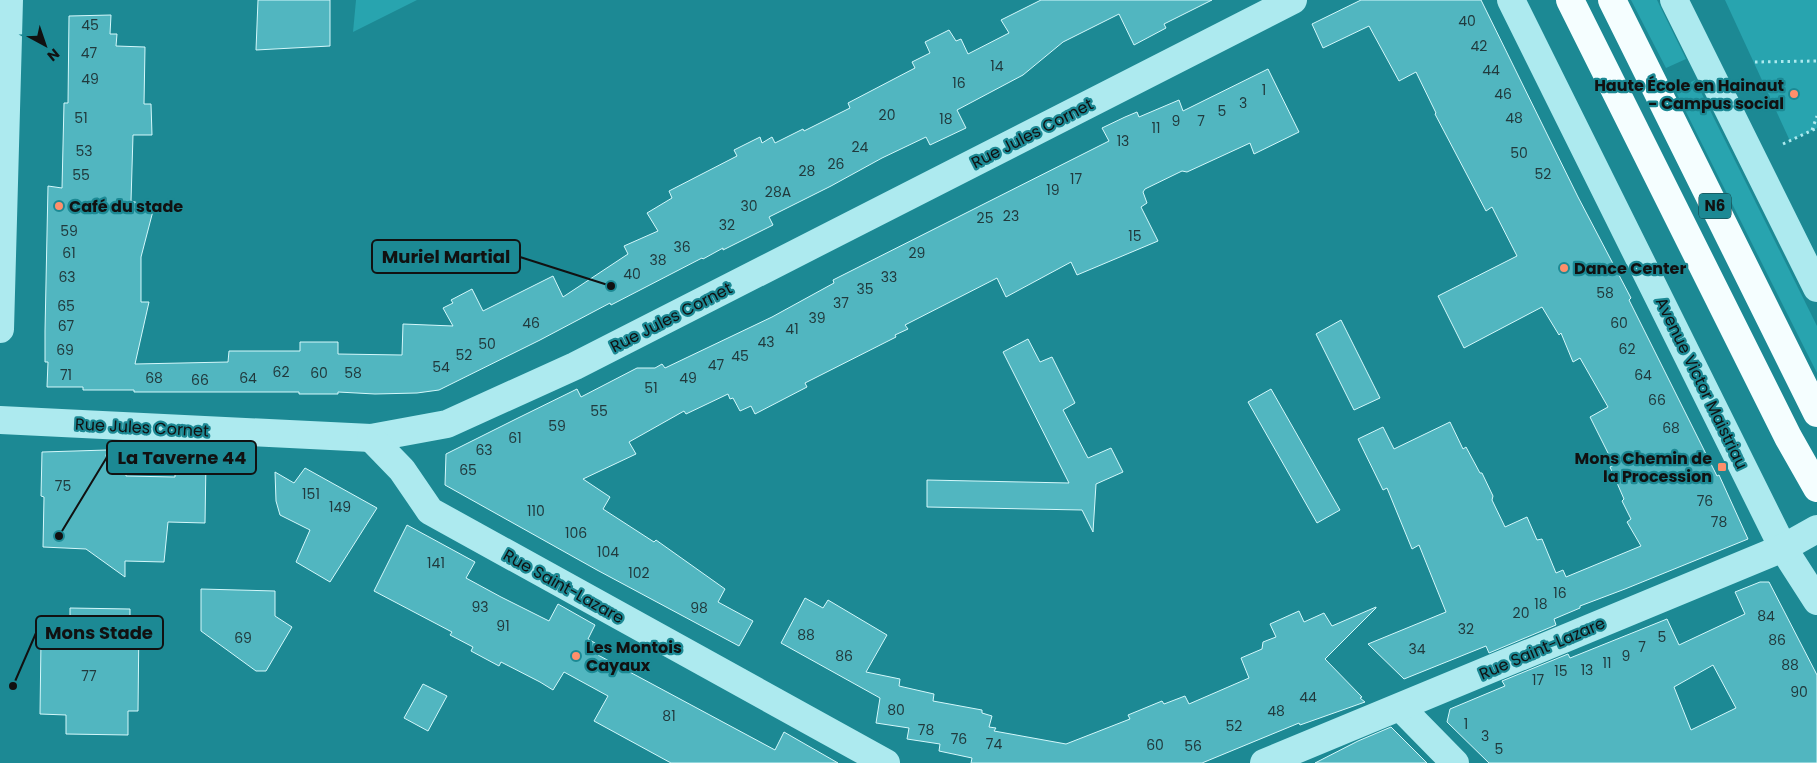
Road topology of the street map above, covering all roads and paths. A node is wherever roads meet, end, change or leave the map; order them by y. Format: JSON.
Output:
{"nodes":[{"id":1,"x":8,"y":0,"type":"edge"},
{"id":2,"x":1293,"y":0,"type":"edge"},
{"id":3,"x":1511,"y":0,"type":"edge"},
{"id":4,"x":1570,"y":0,"type":"edge"},
{"id":5,"x":1612,"y":0,"type":"edge"},
{"id":6,"x":1674,"y":0,"type":"edge"},
{"id":7,"x":1817,"y":61,"type":"edge"},
{"id":8,"x":1755,"y":62,"type":"dead end"},
{"id":9,"x":1817,"y":116,"type":"edge"},
{"id":10,"x":1817,"y":128,"type":"edge"},
{"id":11,"x":1812,"y":131,"type":"junction"},
{"id":12,"x":1783,"y":144,"type":"dead end"},
{"id":13,"x":1817,"y":288,"type":"edge"},
{"id":14,"x":0,"y":329,"type":"edge"},
{"id":15,"x":1817,"y":412,"type":"edge"},
{"id":16,"x":0,"y":420,"type":"edge"},
{"id":17,"x":371,"y":438,"type":"junction"},
{"id":18,"x":1817,"y":488,"type":"edge"},
{"id":19,"x":1817,"y":530,"type":"edge"},
{"id":20,"x":1783,"y":548,"type":"junction"},
{"id":21,"x":1817,"y":602,"type":"edge"},
{"id":22,"x":1401,"y":708,"type":"junction"},
{"id":23,"x":886,"y":763,"type":"edge"},
{"id":24,"x":1264,"y":763,"type":"edge"},
{"id":25,"x":1456,"y":763,"type":"edge"}],
"edges":[{"from":1,"to":14,"type":"street"},
{"from":2,"to":17,"type":"street","name":"Rue Jules Cornet"},
{"from":3,"to":20,"type":"street","name":"Avenue Victor Maistriau"},
{"from":4,"to":18,"type":"main road","number":"N6"},
{"from":5,"to":15,"type":"main road","number":"N6"},
{"from":6,"to":13,"type":"street"},
{"from":7,"to":8,"type":"path"},
{"from":9,"to":11,"type":"path"},
{"from":10,"to":11,"type":"path"},
{"from":11,"to":12,"type":"path"},
{"from":16,"to":17,"type":"street","name":"Rue Jules Cornet"},
{"from":17,"to":23,"type":"street","name":"Rue Saint-Lazare"},
{"from":19,"to":20,"type":"street","name":"Rue Saint-Lazare"},
{"from":20,"to":21,"type":"street","name":"Avenue Victor Maistriau"},
{"from":20,"to":22,"type":"street","name":"Rue Saint-Lazare"},
{"from":22,"to":24,"type":"street","name":"Rue Saint-Lazare"},
{"from":22,"to":25,"type":"street"}]}
